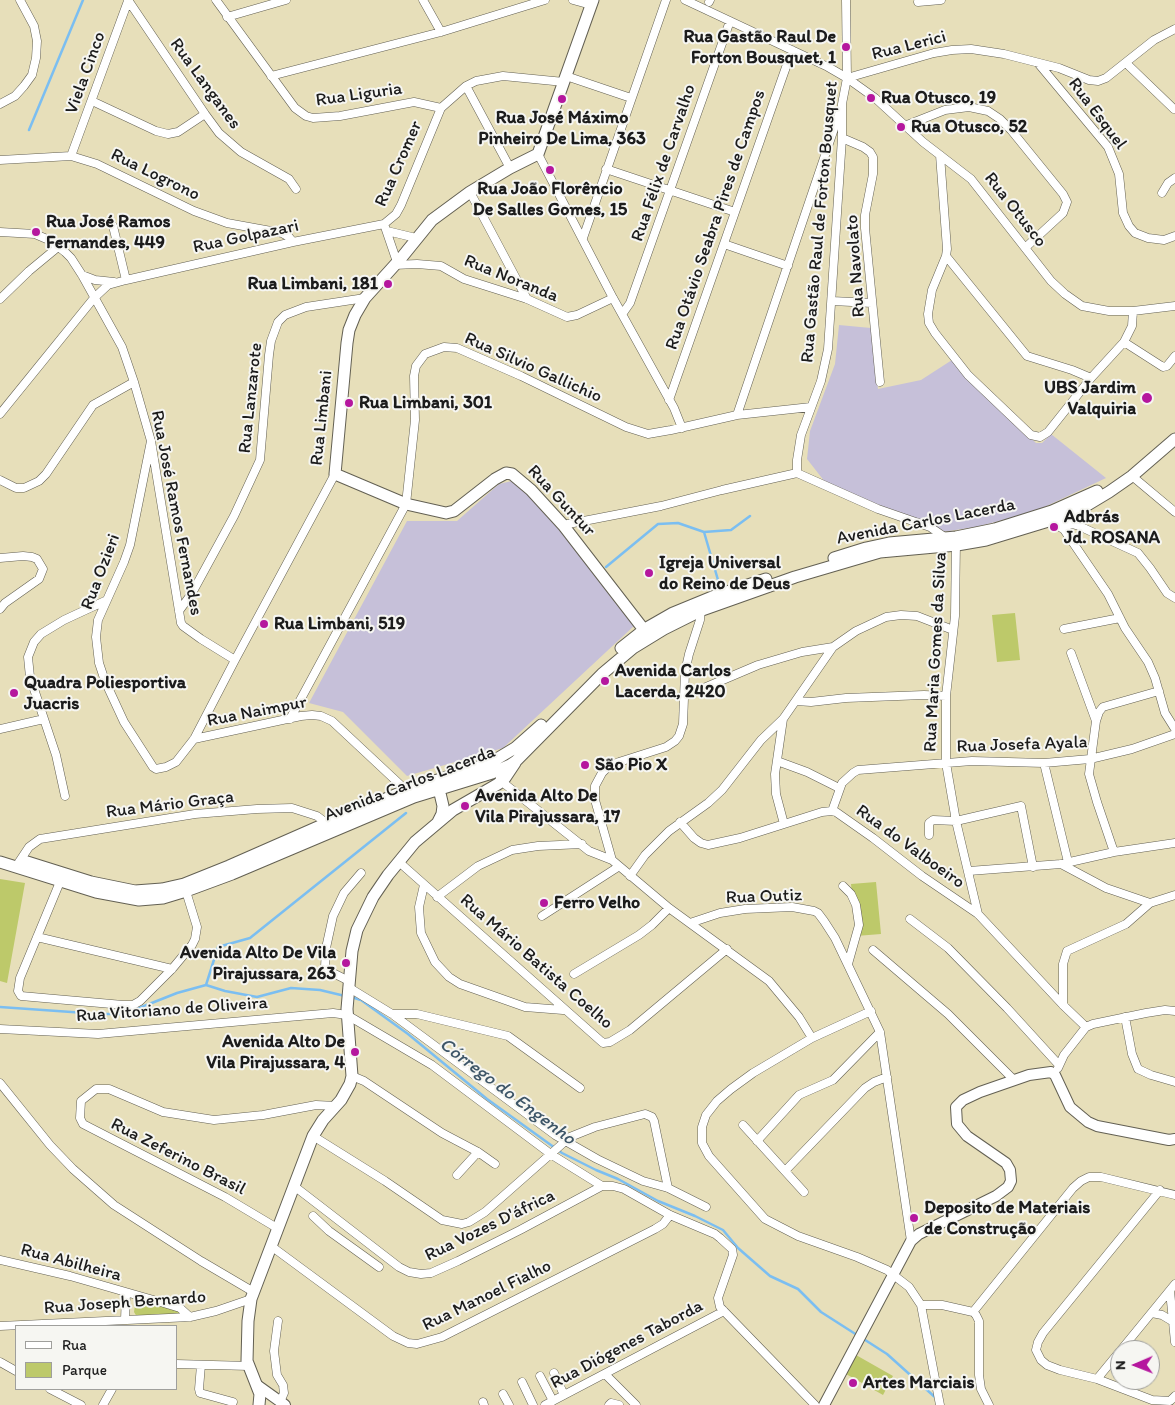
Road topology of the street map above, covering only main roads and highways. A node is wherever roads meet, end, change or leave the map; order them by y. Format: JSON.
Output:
{"nodes":[{"id":1,"x":592,"y":2,"type":"edge"},
{"id":2,"x":1175,"y":429,"type":"edge"},
{"id":3,"x":1175,"y":439,"type":"edge"},
{"id":4,"x":336,"y":474,"type":"joint"},
{"id":5,"x":1056,"y":519,"type":"junction"},
{"id":6,"x":647,"y":633,"type":"junction"},
{"id":7,"x":495,"y":770,"type":"junction"},
{"id":8,"x":444,"y":778,"type":"junction"},
{"id":9,"x":440,"y":793,"type":"junction"},
{"id":10,"x":409,"y":794,"type":"junction"},
{"id":11,"x":455,"y":809,"type":"junction"},
{"id":12,"x":438,"y":822,"type":"junction"},
{"id":13,"x":0,"y":855,"type":"edge"},
{"id":14,"x":0,"y":862,"type":"edge"},
{"id":15,"x":18,"y":863,"type":"junction"},
{"id":16,"x":259,"y":1405,"type":"edge"}],
"edges":[{"from":1,"to":4,"type":"main road","name":"Rua Limbani"},
{"from":2,"to":5,"type":"main road","name":"Avenida Carlos Lacerda"},
{"from":3,"to":5,"type":"main road","name":"Avenida Carlos Lacerda"},
{"from":4,"to":6,"type":"main road","name":"Rua Guntur"},
{"from":5,"to":6,"type":"main road","name":"Avenida Carlos Lacerda"},
{"from":6,"to":7,"type":"main road","name":"Avenida Carlos Lacerda"},
{"from":6,"to":7,"type":"main road","name":"Avenida Carlos Lacerda"},
{"from":7,"to":8,"type":"main road","name":"Avenida Carlos Lacerda"},
{"from":7,"to":9,"type":"main road","name":"Avenida Carlos Lacerda"},
{"from":7,"to":11,"type":"main road"},
{"from":8,"to":9,"type":"main road"},
{"from":8,"to":10,"type":"main road","name":"Avenida Carlos Lacerda"},
{"from":9,"to":10,"type":"main road","name":"Avenida Carlos Lacerda"},
{"from":9,"to":11,"type":"main road"},
{"from":9,"to":12,"type":"main road"},
{"from":10,"to":15,"type":"main road","name":"Avenida Carlos Lacerda"},
{"from":11,"to":12,"type":"main road"},
{"from":12,"to":16,"type":"main road"},
{"from":13,"to":15,"type":"main road","name":"Avenida Carlos Lacerda"},
{"from":14,"to":15,"type":"main road","name":"Avenida Carlos Lacerda"}]}
